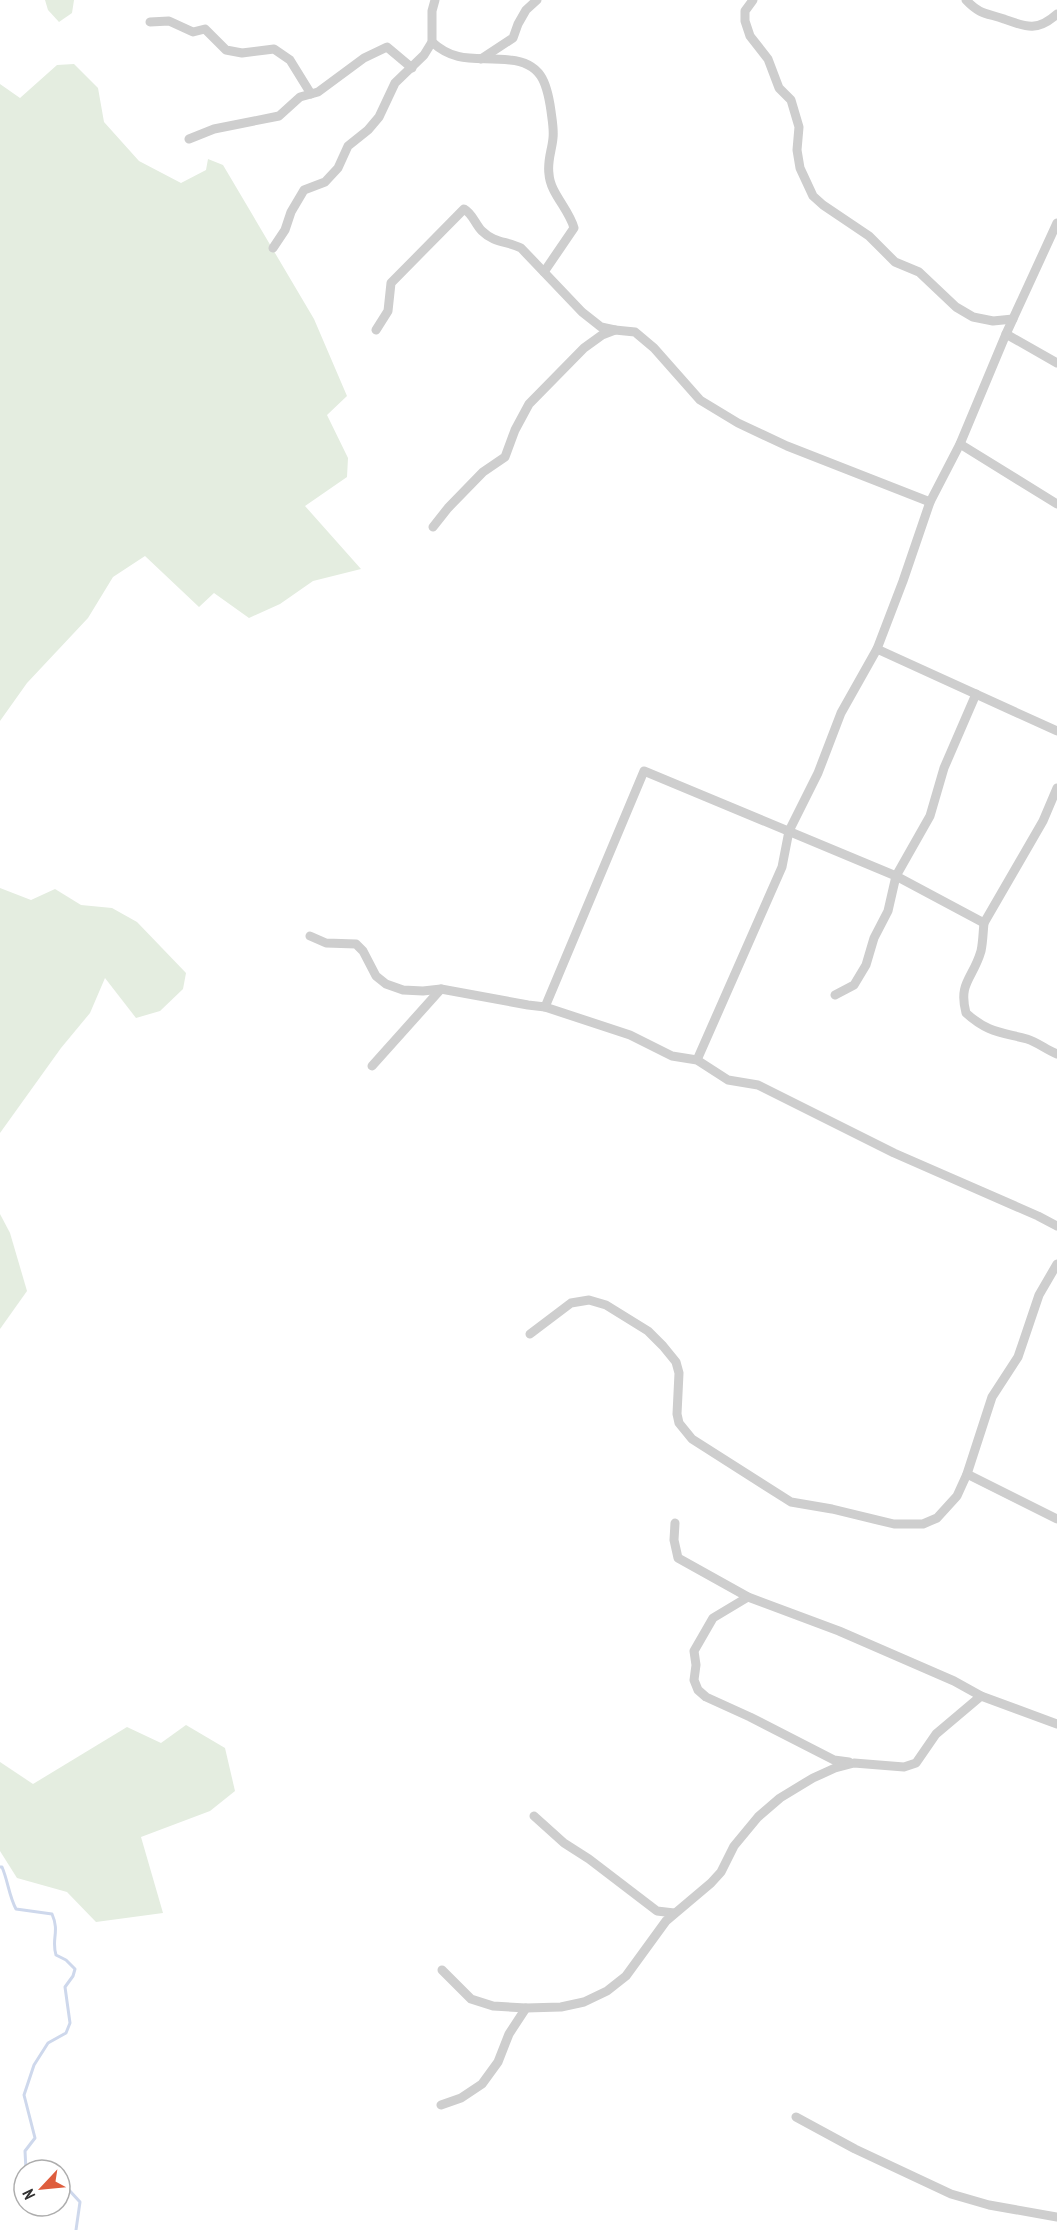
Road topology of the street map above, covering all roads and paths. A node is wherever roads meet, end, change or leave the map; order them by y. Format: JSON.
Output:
{"nodes":[{"id":1,"x":435,"y":0,"type":"edge"},
{"id":2,"x":537,"y":0,"type":"edge"},
{"id":3,"x":753,"y":0,"type":"edge"},
{"id":4,"x":966,"y":0,"type":"edge"},
{"id":5,"x":1057,"y":14,"type":"edge"},
{"id":6,"x":150,"y":22,"type":"dead end"},
{"id":7,"x":432,"y":42,"type":"junction"},
{"id":8,"x":481,"y":59,"type":"junction"},
{"id":9,"x":412,"y":68,"type":"junction"},
{"id":10,"x":311,"y":94,"type":"junction"},
{"id":11,"x":189,"y":139,"type":"dead end"},
{"id":12,"x":1057,"y":223,"type":"edge"},
{"id":13,"x":1055,"y":235,"type":"edge"},
{"id":14,"x":273,"y":248,"type":"dead end"},
{"id":15,"x":544,"y":272,"type":"junction"},
{"id":16,"x":1013,"y":320,"type":"junction"},
{"id":17,"x":376,"y":330,"type":"dead end"},
{"id":18,"x":615,"y":330,"type":"junction"},
{"id":19,"x":1006,"y":334,"type":"junction"},
{"id":20,"x":1057,"y":363,"type":"edge"},
{"id":21,"x":960,"y":444,"type":"junction"},
{"id":22,"x":930,"y":502,"type":"junction"},
{"id":23,"x":1057,"y":504,"type":"edge"},
{"id":24,"x":433,"y":527,"type":"dead end"},
{"id":25,"x":877,"y":649,"type":"junction"},
{"id":26,"x":976,"y":694,"type":"junction"},
{"id":27,"x":1057,"y":731,"type":"edge"},
{"id":28,"x":1057,"y":788,"type":"edge"},
{"id":29,"x":789,"y":831,"type":"junction"},
{"id":30,"x":896,"y":876,"type":"junction"},
{"id":31,"x":984,"y":923,"type":"junction"},
{"id":32,"x":310,"y":936,"type":"dead end"},
{"id":33,"x":441,"y":989,"type":"junction"},
{"id":34,"x":835,"y":995,"type":"dead end"},
{"id":35,"x":545,"y":1007,"type":"junction"},
{"id":36,"x":1057,"y":1054,"type":"edge"},
{"id":37,"x":697,"y":1060,"type":"junction"},
{"id":38,"x":372,"y":1066,"type":"dead end"},
{"id":39,"x":1057,"y":1226,"type":"edge"},
{"id":40,"x":1057,"y":1264,"type":"edge"},
{"id":41,"x":530,"y":1334,"type":"dead end"},
{"id":42,"x":967,"y":1474,"type":"junction"},
{"id":43,"x":1057,"y":1519,"type":"edge"},
{"id":44,"x":675,"y":1523,"type":"dead end"},
{"id":45,"x":748,"y":1598,"type":"junction"},
{"id":46,"x":981,"y":1696,"type":"junction"},
{"id":47,"x":1057,"y":1724,"type":"edge"},
{"id":48,"x":854,"y":1763,"type":"junction"},
{"id":49,"x":534,"y":1816,"type":"dead end"},
{"id":50,"x":674,"y":1913,"type":"junction"},
{"id":51,"x":442,"y":1970,"type":"dead end"},
{"id":52,"x":526,"y":2008,"type":"junction"},
{"id":53,"x":441,"y":2105,"type":"dead end"},
{"id":54,"x":796,"y":2116,"type":"dead end"},
{"id":55,"x":1057,"y":2217,"type":"edge"}],
"edges":[{"from":1,"to":7,"type":"street"},
{"from":2,"to":8,"type":"street"},
{"from":3,"to":16,"type":"street"},
{"from":4,"to":5,"type":"street"},
{"from":6,"to":10,"type":"street"},
{"from":7,"to":8,"type":"street"},
{"from":7,"to":9,"type":"street"},
{"from":8,"to":15,"type":"street"},
{"from":9,"to":10,"type":"street"},
{"from":9,"to":14,"type":"street"},
{"from":10,"to":11,"type":"street"},
{"from":12,"to":13,"type":"street"},
{"from":13,"to":16,"type":"street"},
{"from":15,"to":17,"type":"street"},
{"from":15,"to":18,"type":"street"},
{"from":16,"to":19,"type":"street"},
{"from":18,"to":22,"type":"street"},
{"from":18,"to":24,"type":"street"},
{"from":19,"to":20,"type":"street"},
{"from":19,"to":21,"type":"street"},
{"from":21,"to":22,"type":"street"},
{"from":21,"to":23,"type":"street"},
{"from":22,"to":25,"type":"street"},
{"from":25,"to":26,"type":"street"},
{"from":25,"to":29,"type":"street"},
{"from":26,"to":27,"type":"street"},
{"from":26,"to":30,"type":"street"},
{"from":28,"to":31,"type":"street"},
{"from":29,"to":30,"type":"street"},
{"from":29,"to":35,"type":"street"},
{"from":29,"to":37,"type":"street"},
{"from":30,"to":31,"type":"street"},
{"from":30,"to":34,"type":"street"},
{"from":31,"to":36,"type":"street"},
{"from":32,"to":33,"type":"street"},
{"from":33,"to":35,"type":"street"},
{"from":33,"to":38,"type":"street"},
{"from":35,"to":37,"type":"street"},
{"from":37,"to":39,"type":"street"},
{"from":40,"to":42,"type":"street"},
{"from":41,"to":42,"type":"street"},
{"from":42,"to":43,"type":"street"},
{"from":44,"to":45,"type":"street"},
{"from":45,"to":46,"type":"street"},
{"from":45,"to":48,"type":"street"},
{"from":46,"to":47,"type":"street"},
{"from":46,"to":48,"type":"street"},
{"from":48,"to":50,"type":"street"},
{"from":49,"to":50,"type":"street"},
{"from":50,"to":52,"type":"street"},
{"from":51,"to":52,"type":"street"},
{"from":52,"to":53,"type":"street"},
{"from":54,"to":55,"type":"street"}]}
